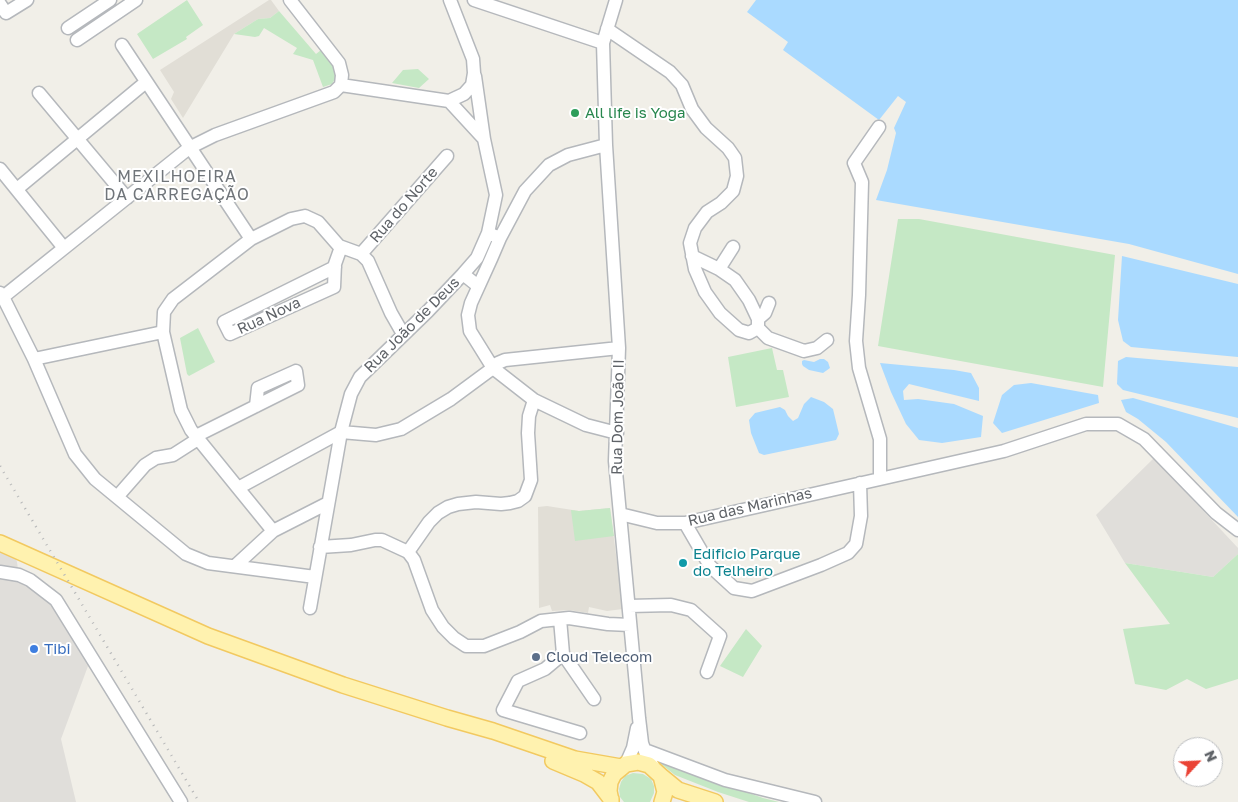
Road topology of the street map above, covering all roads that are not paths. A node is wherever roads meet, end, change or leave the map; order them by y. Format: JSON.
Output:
{"nodes":[{"id":1,"x":27,"y":0,"type":"edge"},
{"id":2,"x":110,"y":0,"type":"edge"},
{"id":3,"x":136,"y":0,"type":"edge"},
{"id":4,"x":290,"y":0,"type":"edge"},
{"id":5,"x":450,"y":0,"type":"edge"},
{"id":6,"x":474,"y":0,"type":"edge"},
{"id":7,"x":616,"y":0,"type":"edge"},
{"id":8,"x":3,"y":8,"type":"edge"},
{"id":9,"x":68,"y":28,"type":"dead end"},
{"id":10,"x":607,"y":29,"type":"junction"},
{"id":11,"x":78,"y":40,"type":"dead end"},
{"id":12,"x":603,"y":43,"type":"junction"},
{"id":13,"x":122,"y":45,"type":"dead end"},
{"id":14,"x":474,"y":73,"type":"junction"},
{"id":15,"x":146,"y":82,"type":"junction"},
{"id":16,"x":340,"y":85,"type":"junction"},
{"id":17,"x":39,"y":93,"type":"dead end"},
{"id":18,"x":449,"y":101,"type":"junction"},
{"id":19,"x":879,"y":127,"type":"dead end"},
{"id":20,"x":78,"y":139,"type":"junction"},
{"id":21,"x":484,"y":139,"type":"junction"},
{"id":22,"x":606,"y":145,"type":"junction"},
{"id":23,"x":189,"y":148,"type":"junction"},
{"id":24,"x":447,"y":156,"type":"dead end"},
{"id":25,"x":0,"y":169,"type":"edge"},
{"id":26,"x":17,"y":189,"type":"junction"},
{"id":27,"x":128,"y":198,"type":"junction"},
{"id":28,"x":494,"y":236,"type":"junction"},
{"id":29,"x":251,"y":239,"type":"junction"},
{"id":30,"x":341,"y":247,"type":"junction"},
{"id":31,"x":733,"y":247,"type":"dead end"},
{"id":32,"x":64,"y":248,"type":"junction"},
{"id":33,"x":361,"y":254,"type":"junction"},
{"id":34,"x":692,"y":256,"type":"junction"},
{"id":35,"x":335,"y":267,"type":"junction"},
{"id":36,"x":719,"y":269,"type":"junction"},
{"id":37,"x":463,"y":274,"type":"junction"},
{"id":38,"x":478,"y":286,"type":"junction"},
{"id":39,"x":2,"y":295,"type":"edge"},
{"id":40,"x":769,"y":303,"type":"dead end"},
{"id":41,"x":759,"y":326,"type":"junction"},
{"id":42,"x":775,"y":327,"type":"dead end"},
{"id":43,"x":163,"y":332,"type":"junction"},
{"id":44,"x":403,"y":334,"type":"junction"},
{"id":45,"x":826,"y":340,"type":"dead end"},
{"id":46,"x":619,"y":348,"type":"junction"},
{"id":47,"x":34,"y":359,"type":"junction"},
{"id":48,"x":493,"y":368,"type":"junction"},
{"id":49,"x":534,"y":400,"type":"junction"},
{"id":50,"x":256,"y":406,"type":"dead end"},
{"id":51,"x":341,"y":432,"type":"junction"},
{"id":52,"x":617,"y":433,"type":"junction"},
{"id":53,"x":197,"y":438,"type":"junction"},
{"id":54,"x":880,"y":479,"type":"junction"},
{"id":55,"x":860,"y":483,"type":"junction"},
{"id":56,"x":238,"y":488,"type":"junction"},
{"id":57,"x":117,"y":497,"type":"junction"},
{"id":58,"x":328,"y":503,"type":"junction"},
{"id":59,"x":620,"y":514,"type":"junction"},
{"id":60,"x":686,"y":523,"type":"junction"},
{"id":61,"x":1238,"y":530,"type":"edge"},
{"id":62,"x":273,"y":531,"type":"junction"},
{"id":63,"x":0,"y":543,"type":"edge"},
{"id":64,"x":320,"y":547,"type":"junction"},
{"id":65,"x":408,"y":552,"type":"junction"},
{"id":66,"x":235,"y":566,"type":"junction"},
{"id":67,"x":0,"y":572,"type":"edge"},
{"id":68,"x":315,"y":577,"type":"junction"},
{"id":69,"x":629,"y":606,"type":"junction"},
{"id":70,"x":310,"y":608,"type":"dead end"},
{"id":71,"x":560,"y":619,"type":"junction"},
{"id":72,"x":630,"y":625,"type":"junction"},
{"id":73,"x":563,"y":654,"type":"junction"},
{"id":74,"x":707,"y":672,"type":"dead end"},
{"id":75,"x":594,"y":699,"type":"dead end"},
{"id":76,"x":447,"y":718,"type":"junction"},
{"id":77,"x":639,"y":718,"type":"junction"},
{"id":78,"x":580,"y":733,"type":"dead end"},
{"id":79,"x":645,"y":750,"type":"junction"},
{"id":80,"x":624,"y":766,"type":"junction"},
{"id":81,"x":658,"y":772,"type":"junction"},
{"id":82,"x":611,"y":801,"type":"edge"},
{"id":83,"x":181,"y":802,"type":"edge"},
{"id":84,"x":662,"y":802,"type":"edge"},
{"id":85,"x":715,"y":802,"type":"edge"},
{"id":86,"x":815,"y":802,"type":"edge"}],
"edges":[{"from":1,"to":8,"type":"street"},
{"from":2,"to":9,"type":"street"},
{"from":3,"to":11,"type":"street"},
{"from":4,"to":16,"type":"street"},
{"from":5,"to":14,"type":"street"},
{"from":6,"to":12,"type":"street"},
{"from":7,"to":10,"type":"street","name":"Rua Dom João II"},
{"from":10,"to":12,"type":"street","name":"Rua Dom João II"},
{"from":10,"to":34,"type":"street"},
{"from":12,"to":22,"type":"street","name":"Rua Dom João II"},
{"from":13,"to":15,"type":"street"},
{"from":14,"to":18,"type":"street"},
{"from":14,"to":21,"type":"street"},
{"from":15,"to":20,"type":"street"},
{"from":15,"to":23,"type":"street"},
{"from":16,"to":18,"type":"street"},
{"from":16,"to":23,"type":"street"},
{"from":17,"to":20,"type":"street"},
{"from":18,"to":21,"type":"street"},
{"from":19,"to":54,"type":"street"},
{"from":20,"to":26,"type":"street"},
{"from":20,"to":27,"type":"street"},
{"from":21,"to":28,"type":"street"},
{"from":22,"to":28,"type":"street"},
{"from":22,"to":46,"type":"street","name":"Rua Dom João II"},
{"from":23,"to":27,"type":"street"},
{"from":23,"to":29,"type":"street"},
{"from":24,"to":33,"type":"street","name":"Rua do Norte"},
{"from":25,"to":26,"type":"street"},
{"from":26,"to":32,"type":"street"},
{"from":27,"to":32,"type":"street"},
{"from":28,"to":37,"type":"street","name":"Rua João de Deus"},
{"from":28,"to":38,"type":"street"},
{"from":29,"to":30,"type":"street"},
{"from":29,"to":43,"type":"street"},
{"from":30,"to":33,"type":"street"},
{"from":30,"to":35,"type":"street","name":"Rua Nova"},
{"from":31,"to":36,"type":"street"},
{"from":32,"to":39,"type":"street"},
{"from":33,"to":44,"type":"street"},
{"from":34,"to":36,"type":"street"},
{"from":34,"to":41,"type":"street"},
{"from":35,"to":35,"type":"street","name":"Rua Nova"},
{"from":36,"to":41,"type":"street"},
{"from":37,"to":38,"type":"street"},
{"from":37,"to":44,"type":"street","name":"Rua João de Deus"},
{"from":38,"to":48,"type":"street"},
{"from":39,"to":47,"type":"street"},
{"from":40,"to":41,"type":"street"},
{"from":41,"to":42,"type":"street"},
{"from":41,"to":45,"type":"street"},
{"from":43,"to":47,"type":"street"},
{"from":43,"to":53,"type":"street"},
{"from":44,"to":51,"type":"street","name":"Rua João de Deus"},
{"from":46,"to":48,"type":"street"},
{"from":46,"to":52,"type":"street","name":"Rua Dom João II"},
{"from":47,"to":57,"type":"street"},
{"from":48,"to":49,"type":"street"},
{"from":48,"to":51,"type":"street"},
{"from":49,"to":52,"type":"street"},
{"from":49,"to":65,"type":"street"},
{"from":50,"to":53,"type":"street"},
{"from":51,"to":56,"type":"street"},
{"from":51,"to":58,"type":"street","name":"Rua João de Deus"},
{"from":52,"to":59,"type":"street","name":"Rua Dom João II"},
{"from":53,"to":56,"type":"street"},
{"from":53,"to":57,"type":"street"},
{"from":54,"to":55,"type":"street","name":"Rua das Marinhas"},
{"from":54,"to":61,"type":"street","name":"Rua das Marinhas"},
{"from":55,"to":60,"type":"street","name":"Rua das Marinhas"},
{"from":55,"to":60,"type":"street"},
{"from":56,"to":62,"type":"street"},
{"from":57,"to":66,"type":"street"},
{"from":58,"to":62,"type":"street"},
{"from":58,"to":64,"type":"street","name":"Rua João de Deus"},
{"from":59,"to":60,"type":"street","name":"Rua das Marinhas"},
{"from":59,"to":69,"type":"street","name":"Rua Dom João II"},
{"from":62,"to":66,"type":"street"},
{"from":63,"to":76,"type":"main road"},
{"from":64,"to":65,"type":"street"},
{"from":64,"to":68,"type":"street","name":"Rua João de Deus"},
{"from":65,"to":71,"type":"street"},
{"from":66,"to":68,"type":"street"},
{"from":67,"to":83,"type":"street"},
{"from":68,"to":70,"type":"street","name":"Rua João de Deus"},
{"from":69,"to":72,"type":"street","name":"Rua Dom João II"},
{"from":69,"to":74,"type":"street"},
{"from":71,"to":72,"type":"street"},
{"from":71,"to":73,"type":"street"},
{"from":72,"to":77,"type":"street","name":"Rua Dom João II"},
{"from":73,"to":75,"type":"street"},
{"from":73,"to":78,"type":"street"},
{"from":76,"to":80,"type":"main road"},
{"from":76,"to":82,"type":"main road"},
{"from":77,"to":79,"type":"street"},
{"from":77,"to":80,"type":"street"},
{"from":79,"to":81,"type":"street"},
{"from":79,"to":86,"type":"street"},
{"from":80,"to":81,"type":"main road"},
{"from":80,"to":82,"type":"main road"},
{"from":81,"to":84,"type":"main road"},
{"from":81,"to":85,"type":"main road"}]}
